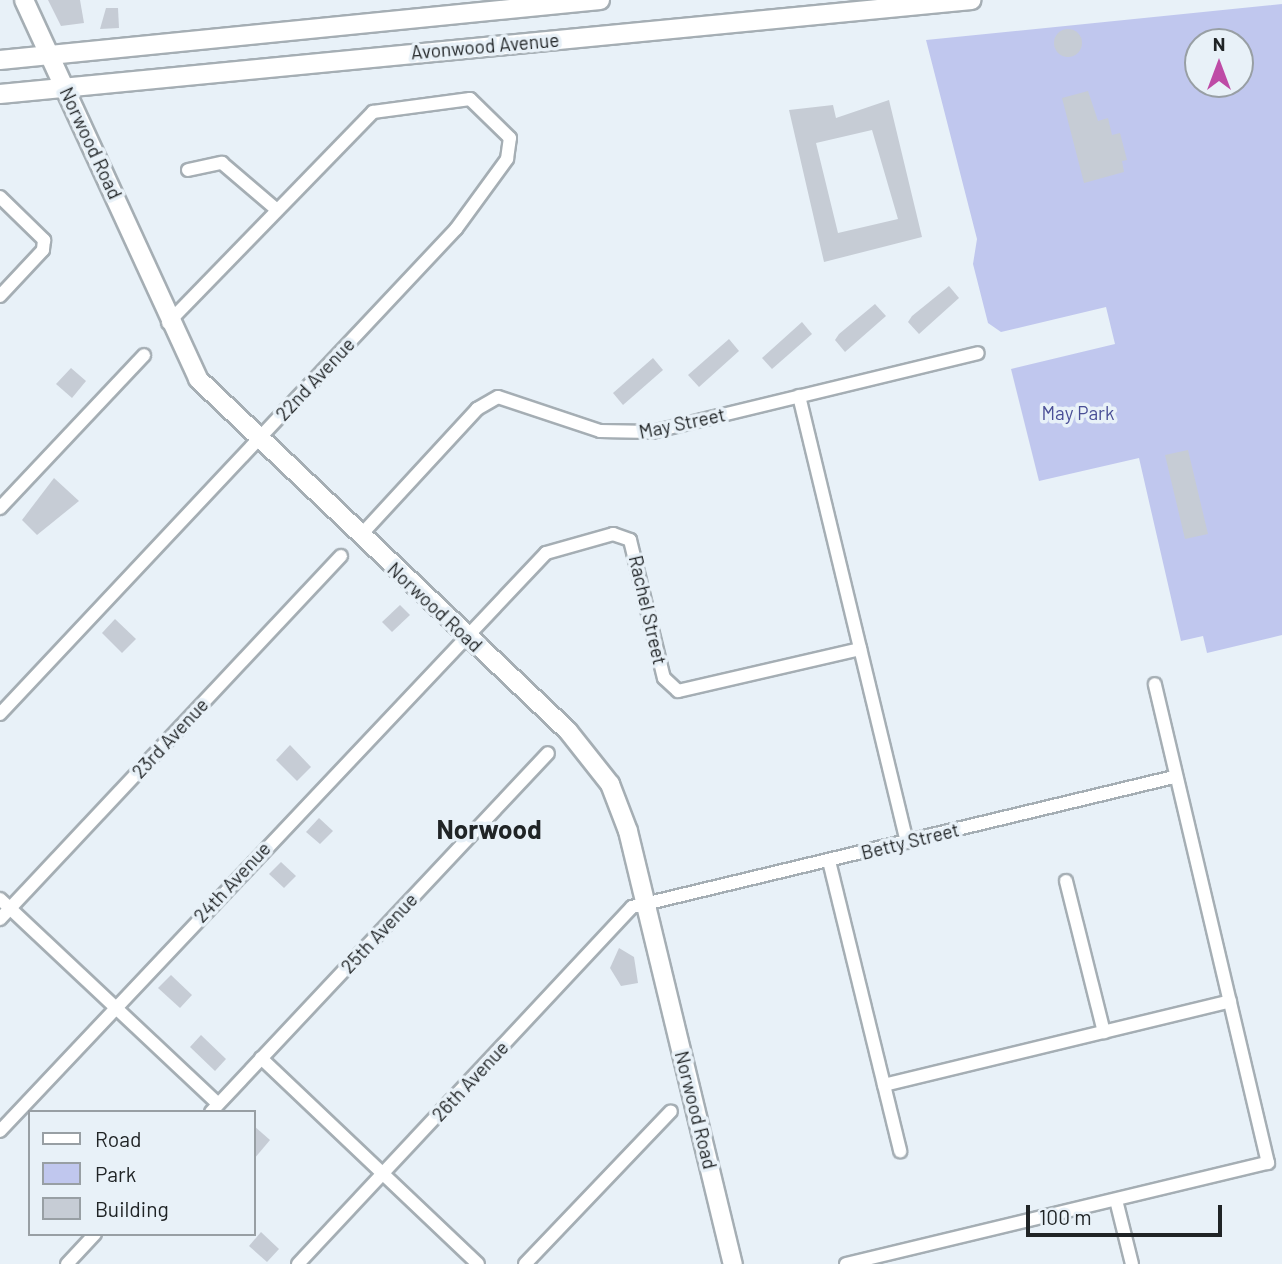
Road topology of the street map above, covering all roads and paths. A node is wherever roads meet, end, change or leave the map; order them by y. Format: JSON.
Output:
{"nodes":[{"id":1,"x":24,"y":0,"type":"edge"},
{"id":2,"x":600,"y":0,"type":"edge"},
{"id":3,"x":971,"y":0,"type":"edge"},
{"id":4,"x":51,"y":55,"type":"junction"},
{"id":5,"x":0,"y":60,"type":"edge"},
{"id":6,"x":65,"y":88,"type":"junction"},
{"id":7,"x":0,"y":94,"type":"edge"},
{"id":8,"x":188,"y":170,"type":"dead end"},
{"id":9,"x":0,"y":197,"type":"edge"},
{"id":10,"x":277,"y":211,"type":"junction"},
{"id":11,"x":0,"y":296,"type":"edge"},
{"id":12,"x":168,"y":323,"type":"junction"},
{"id":13,"x":978,"y":353,"type":"dead end"},
{"id":14,"x":144,"y":355,"type":"dead end"},
{"id":15,"x":799,"y":397,"type":"junction"},
{"id":16,"x":257,"y":439,"type":"junction"},
{"id":17,"x":0,"y":508,"type":"edge"},
{"id":18,"x":360,"y":536,"type":"junction"},
{"id":19,"x":341,"y":556,"type":"dead end"},
{"id":20,"x":464,"y":634,"type":"junction"},
{"id":21,"x":860,"y":649,"type":"junction"},
{"id":22,"x":1155,"y":684,"type":"dead end"},
{"id":23,"x":0,"y":714,"type":"edge"},
{"id":24,"x":548,"y":754,"type":"dead end"},
{"id":25,"x":1174,"y":777,"type":"junction"},
{"id":26,"x":907,"y":842,"type":"junction"},
{"id":27,"x":829,"y":861,"type":"junction"},
{"id":28,"x":1066,"y":881,"type":"dead end"},
{"id":29,"x":0,"y":899,"type":"edge"},
{"id":30,"x":646,"y":904,"type":"junction"},
{"id":31,"x":10,"y":909,"type":"junction"},
{"id":32,"x":0,"y":919,"type":"edge"},
{"id":33,"x":1230,"y":1001,"type":"junction"},
{"id":34,"x":115,"y":1007,"type":"junction"},
{"id":35,"x":1104,"y":1032,"type":"junction"},
{"id":36,"x":261,"y":1058,"type":"junction"},
{"id":37,"x":884,"y":1085,"type":"junction"},
{"id":38,"x":214,"y":1108,"type":"edge"},
{"id":39,"x":671,"y":1111,"type":"dead end"},
{"id":40,"x":0,"y":1131,"type":"edge"},
{"id":41,"x":900,"y":1151,"type":"dead end"},
{"id":42,"x":383,"y":1173,"type":"junction"},
{"id":43,"x":1116,"y":1200,"type":"junction"},
{"id":44,"x":93,"y":1236,"type":"edge"},
{"id":45,"x":67,"y":1264,"type":"edge"},
{"id":46,"x":298,"y":1264,"type":"edge"},
{"id":47,"x":478,"y":1264,"type":"edge"},
{"id":48,"x":525,"y":1264,"type":"edge"},
{"id":49,"x":733,"y":1264,"type":"edge"},
{"id":50,"x":846,"y":1264,"type":"edge"},
{"id":51,"x":1132,"y":1264,"type":"edge"}],
"edges":[{"from":1,"to":4,"type":"main road","name":"Norwood Road"},
{"from":2,"to":4,"type":"main road","name":"Avonwood Avenue"},
{"from":3,"to":6,"type":"main road","name":"Avonwood Avenue"},
{"from":4,"to":5,"type":"main road","name":"Avonwood Avenue"},
{"from":4,"to":6,"type":"main road","name":"Norwood Road"},
{"from":6,"to":7,"type":"main road","name":"Avonwood Avenue"},
{"from":6,"to":12,"type":"main road","name":"Norwood Road"},
{"from":8,"to":10,"type":"street"},
{"from":9,"to":11,"type":"street"},
{"from":10,"to":12,"type":"street"},
{"from":10,"to":16,"type":"street","name":"22nd Avenue"},
{"from":12,"to":16,"type":"main road","name":"Norwood Road"},
{"from":13,"to":15,"type":"street","name":"May Street"},
{"from":14,"to":17,"type":"street"},
{"from":15,"to":18,"type":"street","name":"May Street"},
{"from":15,"to":21,"type":"street"},
{"from":16,"to":18,"type":"main road","name":"Norwood Road"},
{"from":16,"to":23,"type":"street","name":"22nd Avenue"},
{"from":18,"to":20,"type":"main road","name":"Norwood Road"},
{"from":19,"to":31,"type":"street","name":"23rd Avenue"},
{"from":20,"to":21,"type":"street","name":"Rachel Street"},
{"from":20,"to":30,"type":"main road","name":"Norwood Road"},
{"from":20,"to":34,"type":"street","name":"24th Avenue"},
{"from":21,"to":26,"type":"street"},
{"from":22,"to":25,"type":"street"},
{"from":24,"to":36,"type":"street","name":"25th Avenue"},
{"from":25,"to":26,"type":"street","name":"Betty Street"},
{"from":25,"to":33,"type":"street"},
{"from":26,"to":27,"type":"street","name":"Betty Street"},
{"from":27,"to":30,"type":"street","name":"Betty Street"},
{"from":27,"to":37,"type":"street"},
{"from":28,"to":35,"type":"street"},
{"from":29,"to":31,"type":"street"},
{"from":30,"to":42,"type":"street","name":"26th Avenue"},
{"from":30,"to":49,"type":"main road","name":"Norwood Road"},
{"from":31,"to":32,"type":"street","name":"23rd Avenue"},
{"from":31,"to":34,"type":"street"},
{"from":33,"to":35,"type":"street"},
{"from":33,"to":43,"type":"street"},
{"from":34,"to":38,"type":"street"},
{"from":34,"to":40,"type":"street","name":"24th Avenue"},
{"from":35,"to":37,"type":"street"},
{"from":36,"to":38,"type":"street","name":"25th Avenue"},
{"from":36,"to":42,"type":"street"},
{"from":37,"to":41,"type":"street"},
{"from":39,"to":48,"type":"street"},
{"from":42,"to":46,"type":"street","name":"26th Avenue"},
{"from":42,"to":47,"type":"street"},
{"from":43,"to":50,"type":"street"},
{"from":43,"to":51,"type":"street"},
{"from":44,"to":45,"type":"street"}]}
